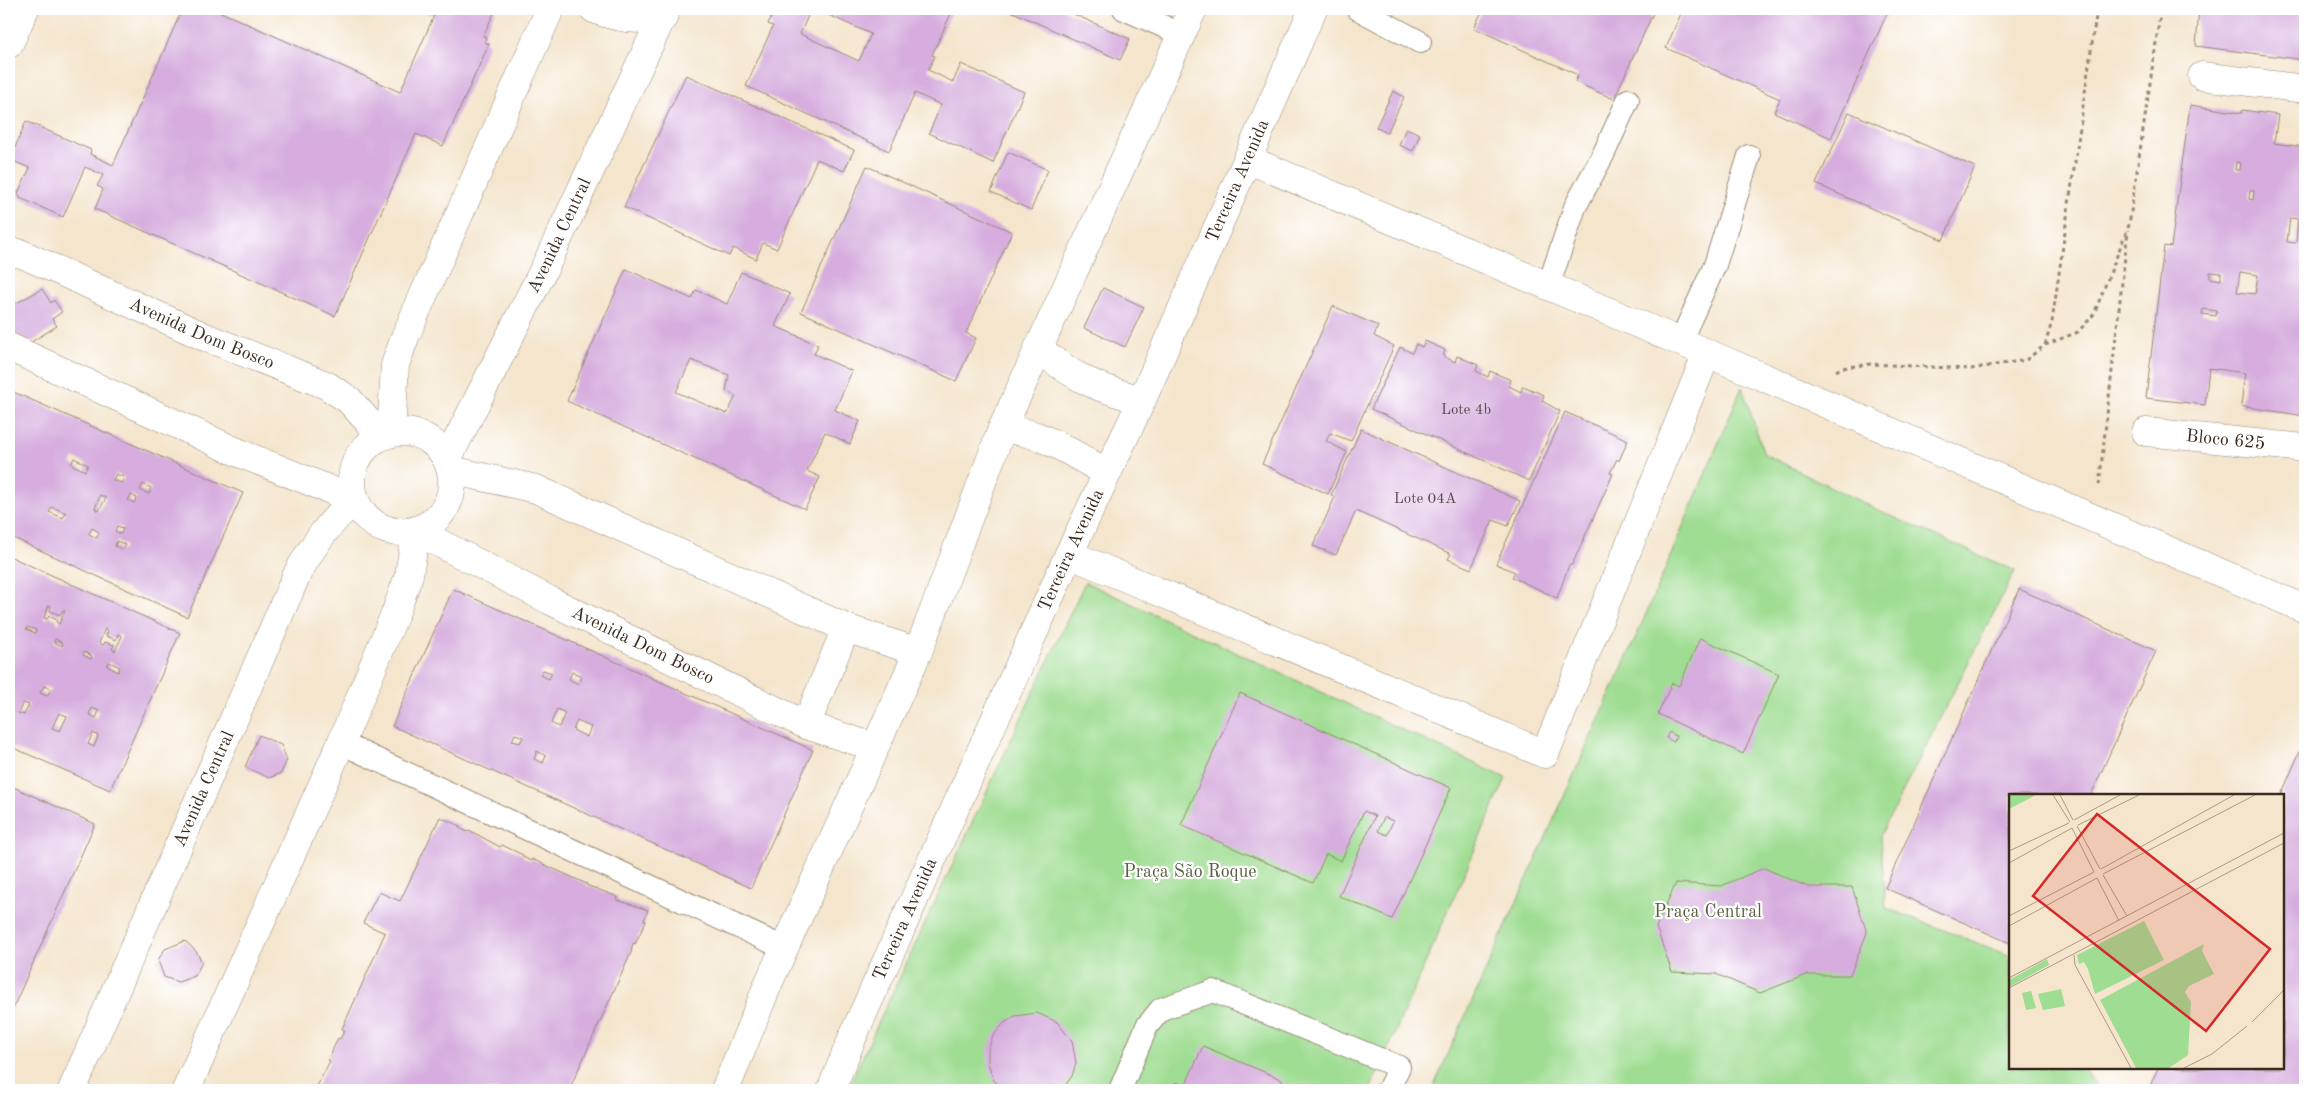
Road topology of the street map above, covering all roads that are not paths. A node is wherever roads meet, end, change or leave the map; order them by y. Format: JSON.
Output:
{"nodes":[{"id":1,"x":25,"y":9,"type":"edge"},
{"id":2,"x":550,"y":9,"type":"edge"},
{"id":3,"x":594,"y":9,"type":"edge"},
{"id":4,"x":1124,"y":9,"type":"edge"},
{"id":5,"x":1193,"y":9,"type":"edge"},
{"id":6,"x":1313,"y":9,"type":"edge"},
{"id":7,"x":1358,"y":9,"type":"edge"},
{"id":8,"x":664,"y":13,"type":"edge"},
{"id":9,"x":1181,"y":34,"type":"junction"},
{"id":10,"x":1420,"y":42,"type":"dead end"},
{"id":11,"x":9,"y":44,"type":"edge"},
{"id":12,"x":2202,"y":76,"type":"dead end"},
{"id":13,"x":2305,"y":89,"type":"edge"},
{"id":14,"x":1628,"y":100,"type":"dead end"},
{"id":15,"x":1749,"y":156,"type":"dead end"},
{"id":16,"x":1247,"y":159,"type":"junction"},
{"id":17,"x":9,"y":250,"type":"edge"},
{"id":18,"x":1548,"y":287,"type":"junction"},
{"id":19,"x":1680,"y":342,"type":"junction"},
{"id":20,"x":9,"y":347,"type":"edge"},
{"id":21,"x":1038,"y":348,"type":"junction"},
{"id":22,"x":1707,"y":353,"type":"junction"},
{"id":23,"x":1142,"y":400,"type":"junction"},
{"id":24,"x":1002,"y":429,"type":"junction"},
{"id":25,"x":2146,"y":432,"type":"dead end"},
{"id":26,"x":386,"y":435,"type":"junction"},
{"id":27,"x":2305,"y":448,"type":"edge"},
{"id":28,"x":449,"y":465,"type":"junction"},
{"id":29,"x":1107,"y":473,"type":"junction"},
{"id":30,"x":354,"y":500,"type":"junction"},
{"id":31,"x":416,"y":531,"type":"junction"},
{"id":32,"x":1069,"y":554,"type":"junction"},
{"id":33,"x":2305,"y":609,"type":"edge"},
{"id":34,"x":846,"y":628,"type":"junction"},
{"id":35,"x":918,"y":652,"type":"junction"},
{"id":36,"x":806,"y":725,"type":"junction"},
{"id":37,"x":341,"y":743,"type":"junction"},
{"id":38,"x":874,"y":747,"type":"junction"},
{"id":39,"x":784,"y":948,"type":"junction"},
{"id":40,"x":72,"y":1090,"type":"edge"},
{"id":41,"x":186,"y":1090,"type":"edge"},
{"id":42,"x":725,"y":1090,"type":"edge"},
{"id":43,"x":831,"y":1090,"type":"edge"},
{"id":44,"x":1120,"y":1090,"type":"edge"},
{"id":45,"x":1388,"y":1090,"type":"edge"}],
"edges":[{"from":1,"to":11,"type":"street"},
{"from":2,"to":26,"type":"street"},
{"from":3,"to":8,"type":"street"},
{"from":4,"to":9,"type":"lane"},
{"from":5,"to":9,"type":"street"},
{"from":6,"to":16,"type":"street","name":"Terceira Avenida"},
{"from":7,"to":10,"type":"lane"},
{"from":8,"to":28,"type":"street","name":"Avenida Central"},
{"from":9,"to":21,"type":"street"},
{"from":12,"to":13,"type":"street"},
{"from":14,"to":18,"type":"lane"},
{"from":15,"to":19,"type":"lane"},
{"from":16,"to":18,"type":"street"},
{"from":16,"to":23,"type":"street","name":"Terceira Avenida"},
{"from":17,"to":26,"type":"street","name":"Avenida Dom Bosco"},
{"from":18,"to":19,"type":"street"},
{"from":19,"to":22,"type":"street"},
{"from":20,"to":30,"type":"street"},
{"from":21,"to":23,"type":"street"},
{"from":21,"to":24,"type":"street"},
{"from":22,"to":32,"type":"street"},
{"from":22,"to":33,"type":"street"},
{"from":23,"to":29,"type":"street","name":"Terceira Avenida"},
{"from":24,"to":29,"type":"street"},
{"from":24,"to":35,"type":"street"},
{"from":25,"to":27,"type":"street","name":"Bloco 625"},
{"from":26,"to":28,"type":"street"},
{"from":26,"to":30,"type":"street"},
{"from":28,"to":31,"type":"street"},
{"from":28,"to":34,"type":"street"},
{"from":29,"to":32,"type":"street","name":"Terceira Avenida"},
{"from":30,"to":31,"type":"street"},
{"from":30,"to":40,"type":"street","name":"Avenida Central"},
{"from":31,"to":36,"type":"street","name":"Avenida Dom Bosco"},
{"from":31,"to":37,"type":"street"},
{"from":32,"to":43,"type":"street","name":"Terceira Avenida"},
{"from":34,"to":35,"type":"street"},
{"from":34,"to":36,"type":"street"},
{"from":35,"to":38,"type":"street"},
{"from":36,"to":38,"type":"street","name":"Avenida Dom Bosco"},
{"from":37,"to":39,"type":"lane"},
{"from":37,"to":41,"type":"street"},
{"from":38,"to":39,"type":"street"},
{"from":39,"to":42,"type":"street"},
{"from":44,"to":45,"type":"lane"}]}
